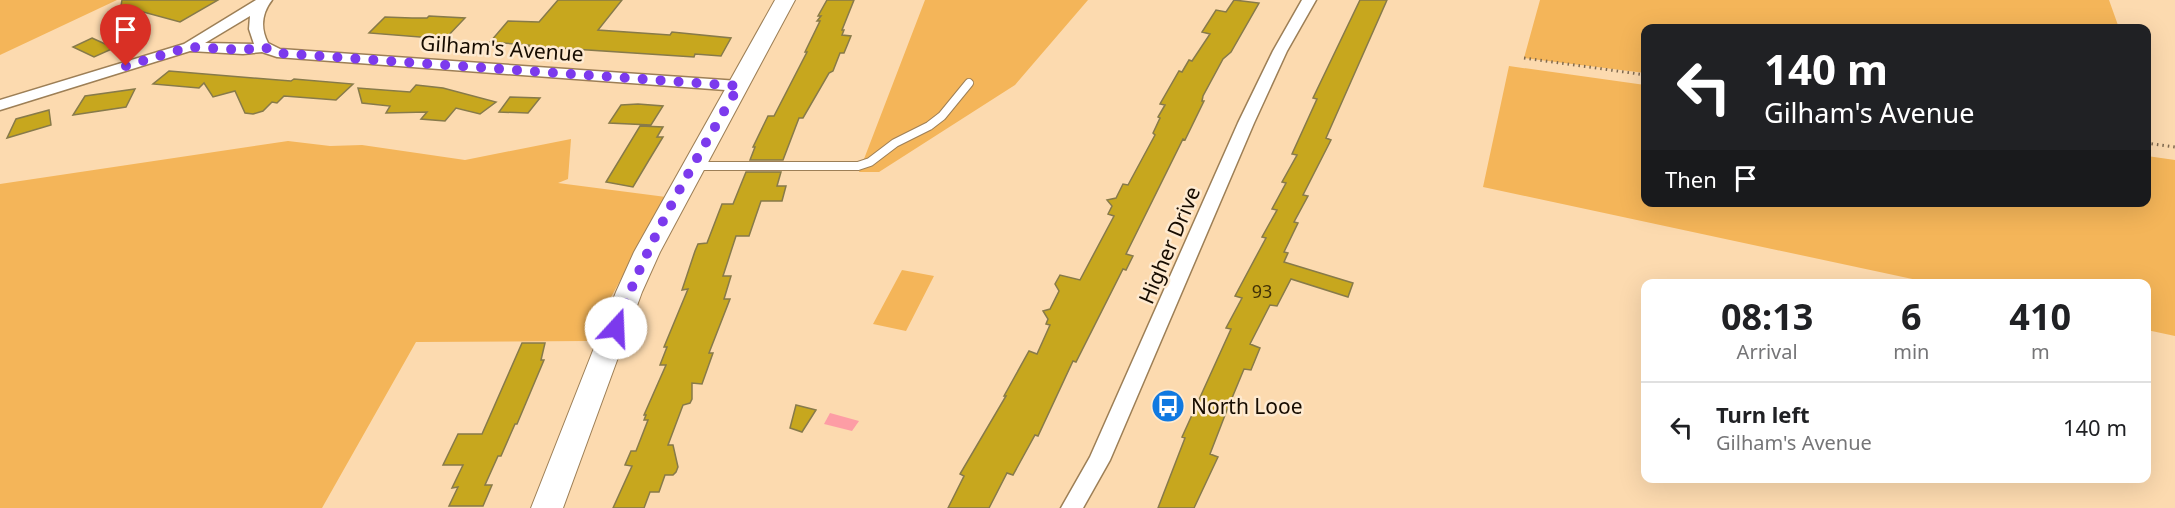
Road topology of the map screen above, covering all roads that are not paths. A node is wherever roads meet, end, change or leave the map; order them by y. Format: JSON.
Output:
{"nodes":[{"id":1,"x":786,"y":0,"type":"edge"},
{"id":2,"x":1309,"y":0,"type":"edge"},
{"id":3,"x":263,"y":1,"type":"edge"},
{"id":4,"x":189,"y":47,"type":"junction"},
{"id":5,"x":264,"y":47,"type":"junction"},
{"id":6,"x":969,"y":83,"type":"dead end"},
{"id":7,"x":739,"y":86,"type":"junction"},
{"id":8,"x":0,"y":105,"type":"edge"},
{"id":9,"x":693,"y":166,"type":"junction"},
{"id":10,"x":547,"y":508,"type":"edge"},
{"id":11,"x":1072,"y":508,"type":"edge"}],
"edges":[{"from":1,"to":7,"type":"street"},
{"from":2,"to":11,"type":"street","name":"Higher Drive"},
{"from":3,"to":4,"type":"street","name":"Gilham's Avenue"},
{"from":3,"to":5,"type":"street","name":"Gilham's Avenue"},
{"from":4,"to":5,"type":"street","name":"Gilham's Avenue"},
{"from":4,"to":8,"type":"street","name":"Gilham's Avenue"},
{"from":5,"to":7,"type":"street","name":"Gilham's Avenue"},
{"from":6,"to":9,"type":"lane"},
{"from":7,"to":9,"type":"street"},
{"from":9,"to":10,"type":"street"}]}
